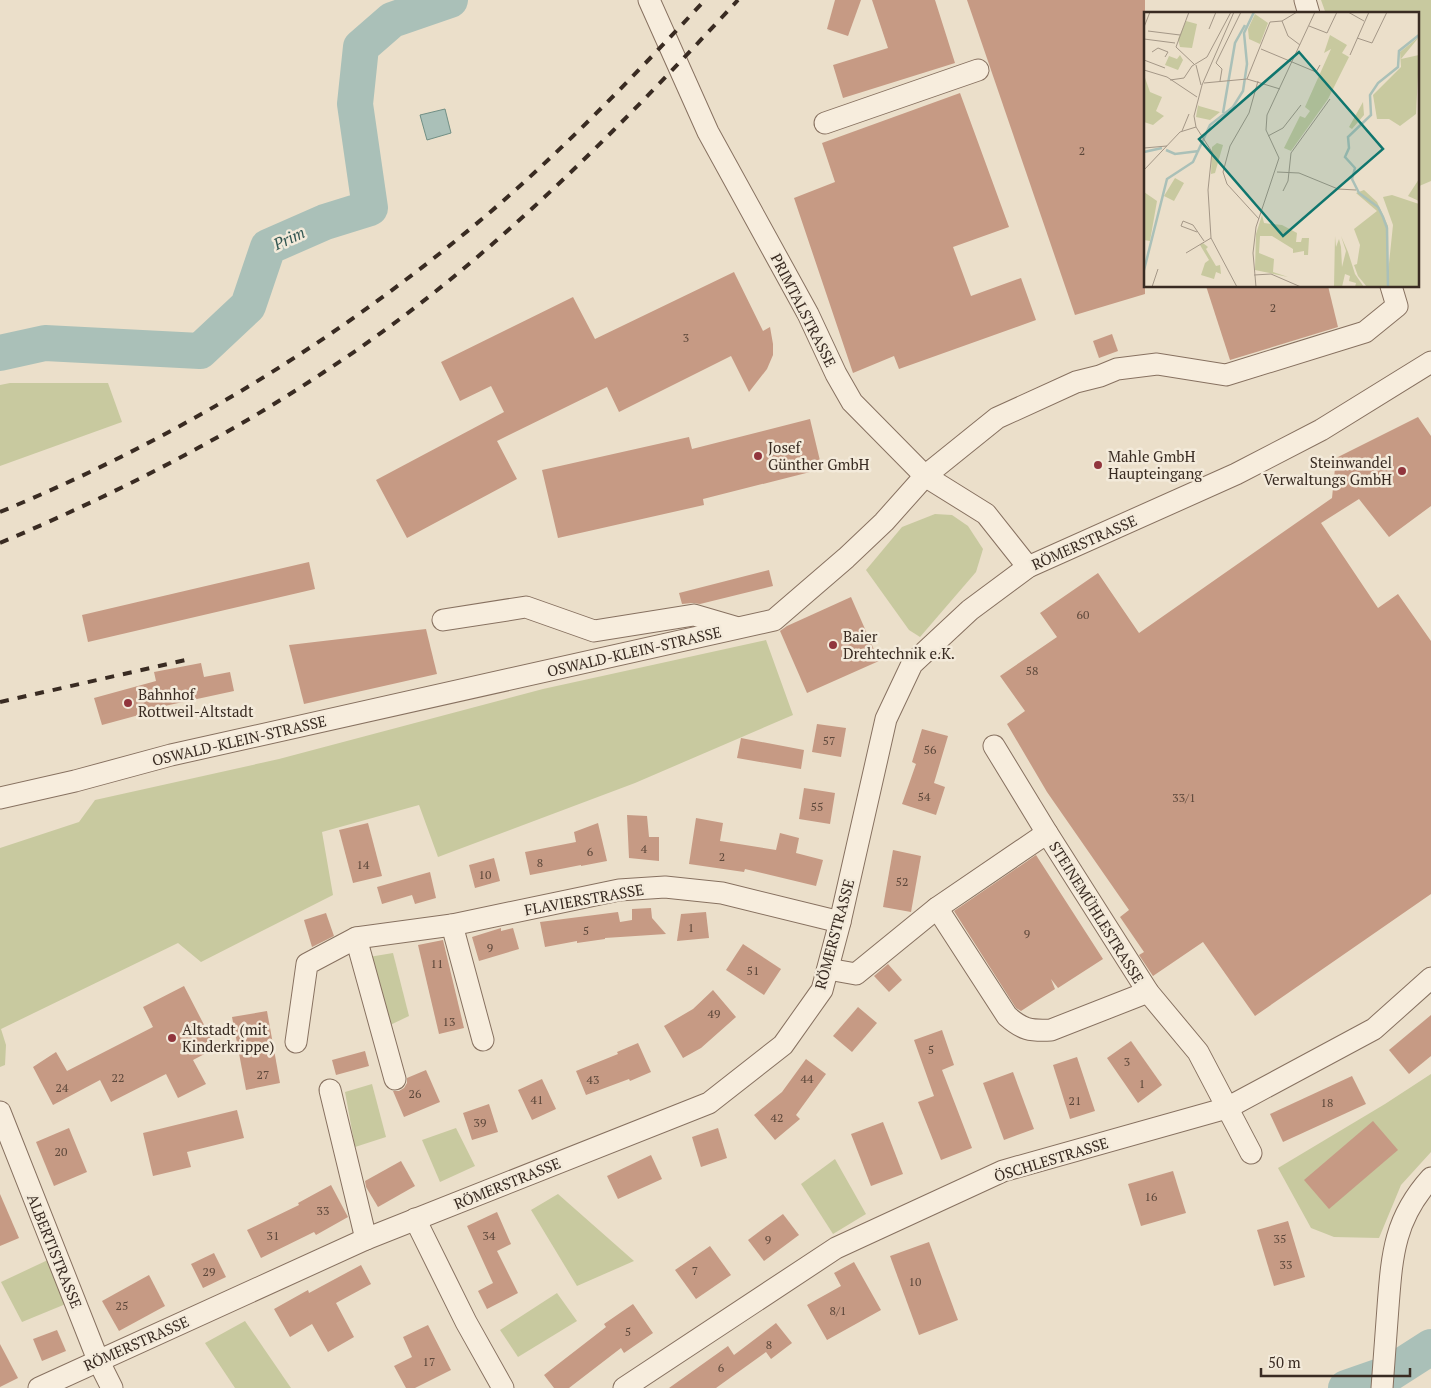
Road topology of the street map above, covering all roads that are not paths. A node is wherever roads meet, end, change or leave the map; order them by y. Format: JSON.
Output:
{"nodes":[{"id":1,"x":649,"y":0,"type":"edge"},
{"id":2,"x":1305,"y":0,"type":"edge"},
{"id":3,"x":1309,"y":12,"type":"edge"},
{"id":4,"x":978,"y":70,"type":"dead end"},
{"id":5,"x":825,"y":124,"type":"dead end"},
{"id":6,"x":1392,"y":288,"type":"edge"},
{"id":7,"x":1431,"y":362,"type":"edge"},
{"id":8,"x":925,"y":476,"type":"junction"},
{"id":9,"x":1028,"y":567,"type":"junction"},
{"id":10,"x":443,"y":620,"type":"dead end"},
{"id":11,"x":738,"y":628,"type":"junction"},
{"id":12,"x":994,"y":746,"type":"dead end"},
{"id":13,"x":0,"y":798,"type":"edge"},
{"id":14,"x":1047,"y":833,"type":"junction"},
{"id":15,"x":937,"y":908,"type":"junction"},
{"id":16,"x":840,"y":922,"type":"junction"},
{"id":17,"x":452,"y":925,"type":"junction"},
{"id":18,"x":356,"y":938,"type":"junction"},
{"id":19,"x":828,"y":969,"type":"junction"},
{"id":20,"x":1431,"y":978,"type":"edge"},
{"id":21,"x":1148,"y":992,"type":"junction"},
{"id":22,"x":484,"y":1040,"type":"dead end"},
{"id":23,"x":296,"y":1042,"type":"dead end"},
{"id":24,"x":395,"y":1079,"type":"dead end"},
{"id":25,"x":330,"y":1090,"type":"dead end"},
{"id":26,"x":1227,"y":1108,"type":"junction"},
{"id":27,"x":0,"y":1112,"type":"edge"},
{"id":28,"x":1251,"y":1153,"type":"dead end"},
{"id":29,"x":1431,"y":1178,"type":"edge"},
{"id":30,"x":415,"y":1220,"type":"junction"},
{"id":31,"x":366,"y":1239,"type":"junction"},
{"id":32,"x":98,"y":1360,"type":"junction"},
{"id":33,"x":39,"y":1388,"type":"edge"},
{"id":34,"x":112,"y":1388,"type":"edge"},
{"id":35,"x":503,"y":1388,"type":"edge"},
{"id":36,"x":624,"y":1388,"type":"edge"},
{"id":37,"x":1382,"y":1388,"type":"edge"}],
"edges":[{"from":1,"to":8,"type":"street","name":"PRIMTALSTRASSE"},
{"from":2,"to":3,"type":"street"},
{"from":4,"to":5,"type":"street"},
{"from":6,"to":8,"type":"street","name":"OSWALD-KLEIN-STRASSE"},
{"from":7,"to":9,"type":"street","name":"RÖMERSTRASSE"},
{"from":8,"to":9,"type":"street","name":"PRIMTALSTRASSE"},
{"from":8,"to":11,"type":"street","name":"OSWALD-KLEIN-STRASSE"},
{"from":9,"to":16,"type":"street","name":"RÖMERSTRASSE"},
{"from":10,"to":11,"type":"street"},
{"from":11,"to":13,"type":"street","name":"OSWALD-KLEIN-STRASSE"},
{"from":12,"to":14,"type":"street","name":"STEINEMÜHLESTRASSE"},
{"from":14,"to":15,"type":"street","name":"STEINEMÜHLESTRASSE"},
{"from":14,"to":21,"type":"street","name":"STEINEMÜHLESTRASSE"},
{"from":15,"to":19,"type":"street","name":"STEINEMÜHLESTRASSE"},
{"from":15,"to":21,"type":"street","name":"STEINEMÜHLESTRASSE"},
{"from":16,"to":17,"type":"street","name":"FLAVIERSTRASSE"},
{"from":16,"to":19,"type":"street","name":"RÖMERSTRASSE"},
{"from":17,"to":18,"type":"street","name":"FLAVIERSTRASSE"},
{"from":17,"to":22,"type":"street"},
{"from":18,"to":23,"type":"street"},
{"from":18,"to":24,"type":"street"},
{"from":19,"to":30,"type":"street","name":"RÖMERSTRASSE"},
{"from":20,"to":26,"type":"street","name":"ÖSCHLESTRASSE"},
{"from":21,"to":26,"type":"street","name":"STEINEMÜHLESTRASSE"},
{"from":25,"to":31,"type":"street"},
{"from":26,"to":28,"type":"street","name":"STEINEMÜHLESTRASSE"},
{"from":26,"to":36,"type":"street","name":"ÖSCHLESTRASSE"},
{"from":27,"to":32,"type":"street","name":"ALBERTISTRASSE"},
{"from":29,"to":37,"type":"street"},
{"from":30,"to":31,"type":"street","name":"RÖMERSTRASSE"},
{"from":30,"to":35,"type":"street"},
{"from":31,"to":32,"type":"street","name":"RÖMERSTRASSE"},
{"from":32,"to":33,"type":"street","name":"RÖMERSTRASSE"},
{"from":32,"to":34,"type":"street","name":"ALBERTISTRASSE"}]}
